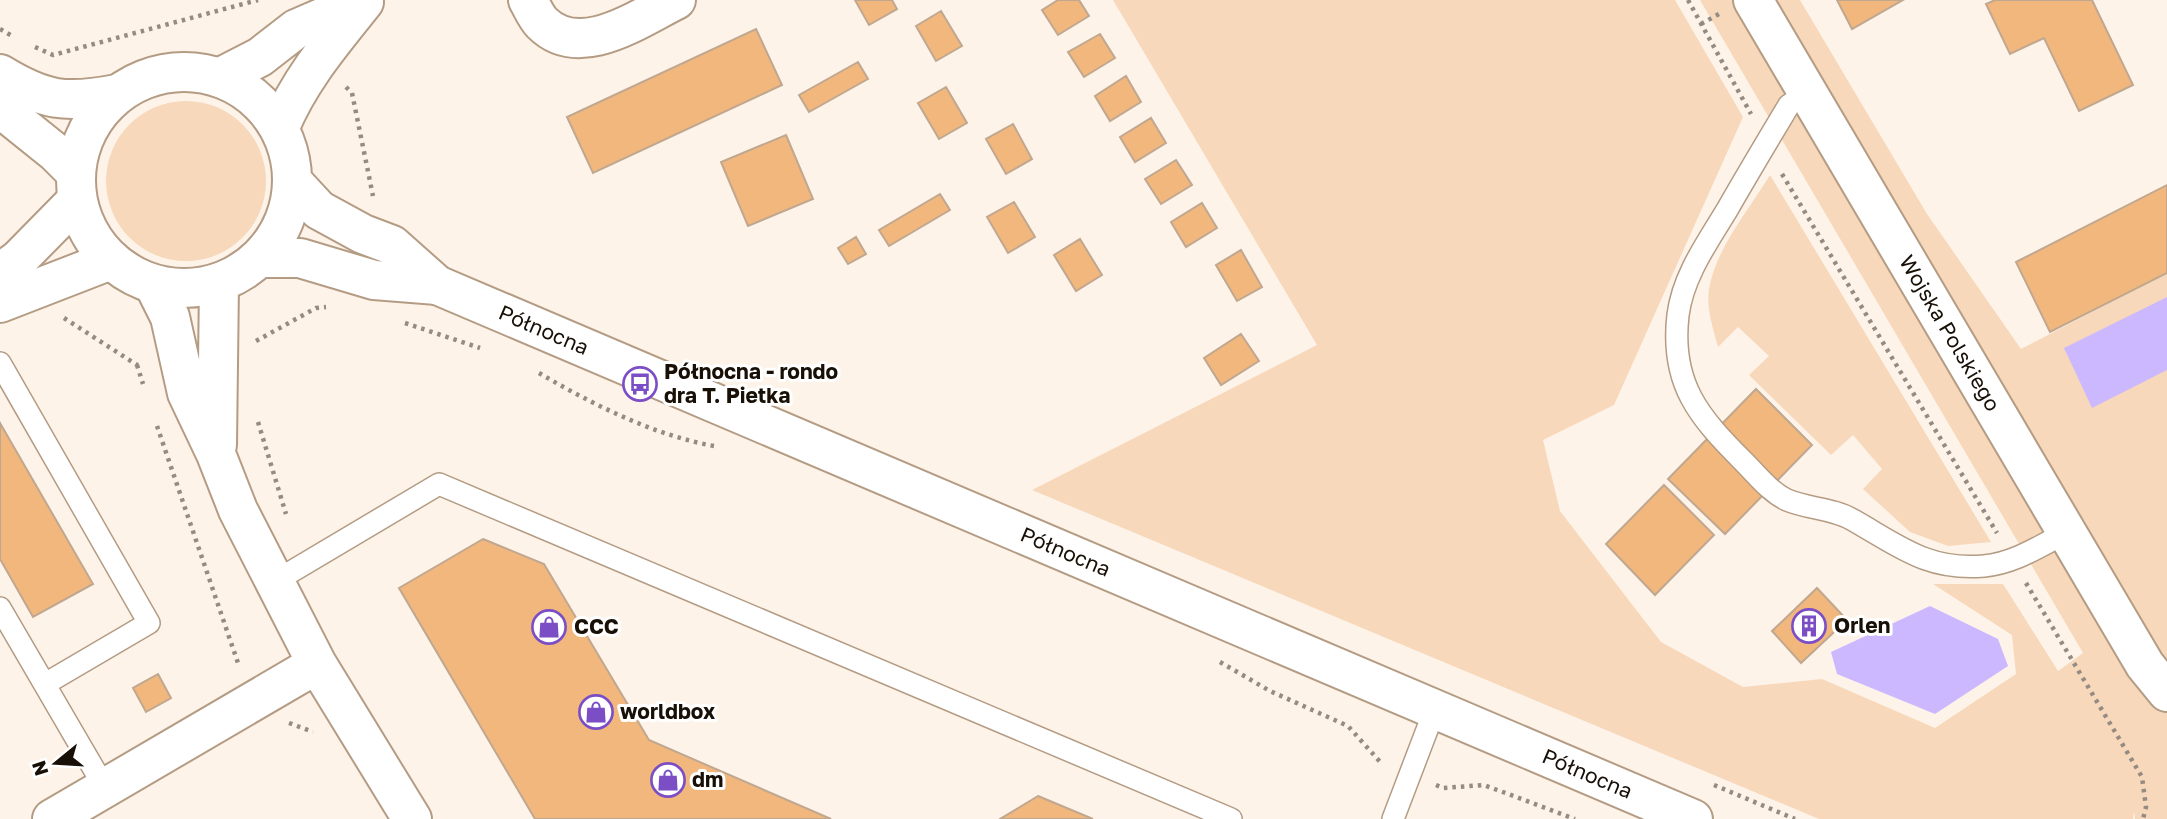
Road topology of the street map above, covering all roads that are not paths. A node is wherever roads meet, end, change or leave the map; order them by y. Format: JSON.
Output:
{"nodes":[{"id":1,"x":364,"y":0,"type":"edge"},
{"id":2,"x":528,"y":0,"type":"edge"},
{"id":3,"x":677,"y":0,"type":"edge"},
{"id":4,"x":1752,"y":0,"type":"edge"},
{"id":5,"x":0,"y":74,"type":"edge"},
{"id":6,"x":221,"y":77,"type":"junction"},
{"id":7,"x":1809,"y":92,"type":"junction"},
{"id":8,"x":117,"y":94,"type":"junction"},
{"id":9,"x":0,"y":108,"type":"edge"},
{"id":10,"x":280,"y":127,"type":"junction"},
{"id":11,"x":293,"y":183,"type":"junction"},
{"id":12,"x":77,"y":186,"type":"junction"},
{"id":13,"x":261,"y":258,"type":"junction"},
{"id":14,"x":111,"y":260,"type":"junction"},
{"id":15,"x":0,"y":273,"type":"edge"},
{"id":16,"x":219,"y":283,"type":"junction"},
{"id":17,"x":154,"y":285,"type":"junction"},
{"id":18,"x":437,"y":285,"type":"junction"},
{"id":19,"x":0,"y":303,"type":"edge"},
{"id":20,"x":0,"y":363,"type":"edge"},
{"id":21,"x":216,"y":454,"type":"junction"},
{"id":22,"x":2067,"y":532,"type":"junction"},
{"id":23,"x":274,"y":582,"type":"junction"},
{"id":24,"x":0,"y":608,"type":"edge"},
{"id":25,"x":317,"y":664,"type":"junction"},
{"id":26,"x":2156,"y":679,"type":"edge"},
{"id":27,"x":45,"y":684,"type":"junction"},
{"id":28,"x":1435,"y":709,"type":"junction"},
{"id":29,"x":2167,"y":719,"type":"edge"},
{"id":30,"x":105,"y":788,"type":"junction"},
{"id":31,"x":52,"y":819,"type":"edge"},
{"id":32,"x":412,"y":819,"type":"edge"},
{"id":33,"x":1231,"y":819,"type":"edge"},
{"id":34,"x":1392,"y":819,"type":"edge"},
{"id":35,"x":1693,"y":819,"type":"edge"}],
"edges":[{"from":1,"to":6,"type":"street"},
{"from":1,"to":10,"type":"street"},
{"from":2,"to":3,"type":"street"},
{"from":4,"to":7,"type":"street","name":"Wojska Polskiego"},
{"from":5,"to":8,"type":"street"},
{"from":6,"to":8,"type":"street"},
{"from":6,"to":10,"type":"street"},
{"from":7,"to":22,"type":"street","name":"Wojska Polskiego"},
{"from":7,"to":22,"type":"lane"},
{"from":8,"to":12,"type":"street"},
{"from":9,"to":12,"type":"street"},
{"from":10,"to":11,"type":"street"},
{"from":11,"to":13,"type":"street"},
{"from":11,"to":18,"type":"street"},
{"from":12,"to":14,"type":"street"},
{"from":12,"to":15,"type":"street"},
{"from":13,"to":16,"type":"street"},
{"from":13,"to":18,"type":"street"},
{"from":14,"to":17,"type":"street"},
{"from":14,"to":19,"type":"street"},
{"from":16,"to":17,"type":"street"},
{"from":16,"to":21,"type":"street"},
{"from":17,"to":21,"type":"street"},
{"from":18,"to":28,"type":"street","name":"Północna"},
{"from":20,"to":27,"type":"lane"},
{"from":21,"to":23,"type":"street"},
{"from":22,"to":26,"type":"street","name":"Wojska Polskiego"},
{"from":23,"to":25,"type":"street"},
{"from":23,"to":33,"type":"lane"},
{"from":24,"to":27,"type":"lane"},
{"from":25,"to":30,"type":"street"},
{"from":25,"to":32,"type":"street"},
{"from":26,"to":29,"type":"street","name":"Wojska Polskiego"},
{"from":27,"to":30,"type":"lane"},
{"from":28,"to":34,"type":"lane"},
{"from":28,"to":35,"type":"street","name":"Północna"},
{"from":30,"to":31,"type":"street"}]}
